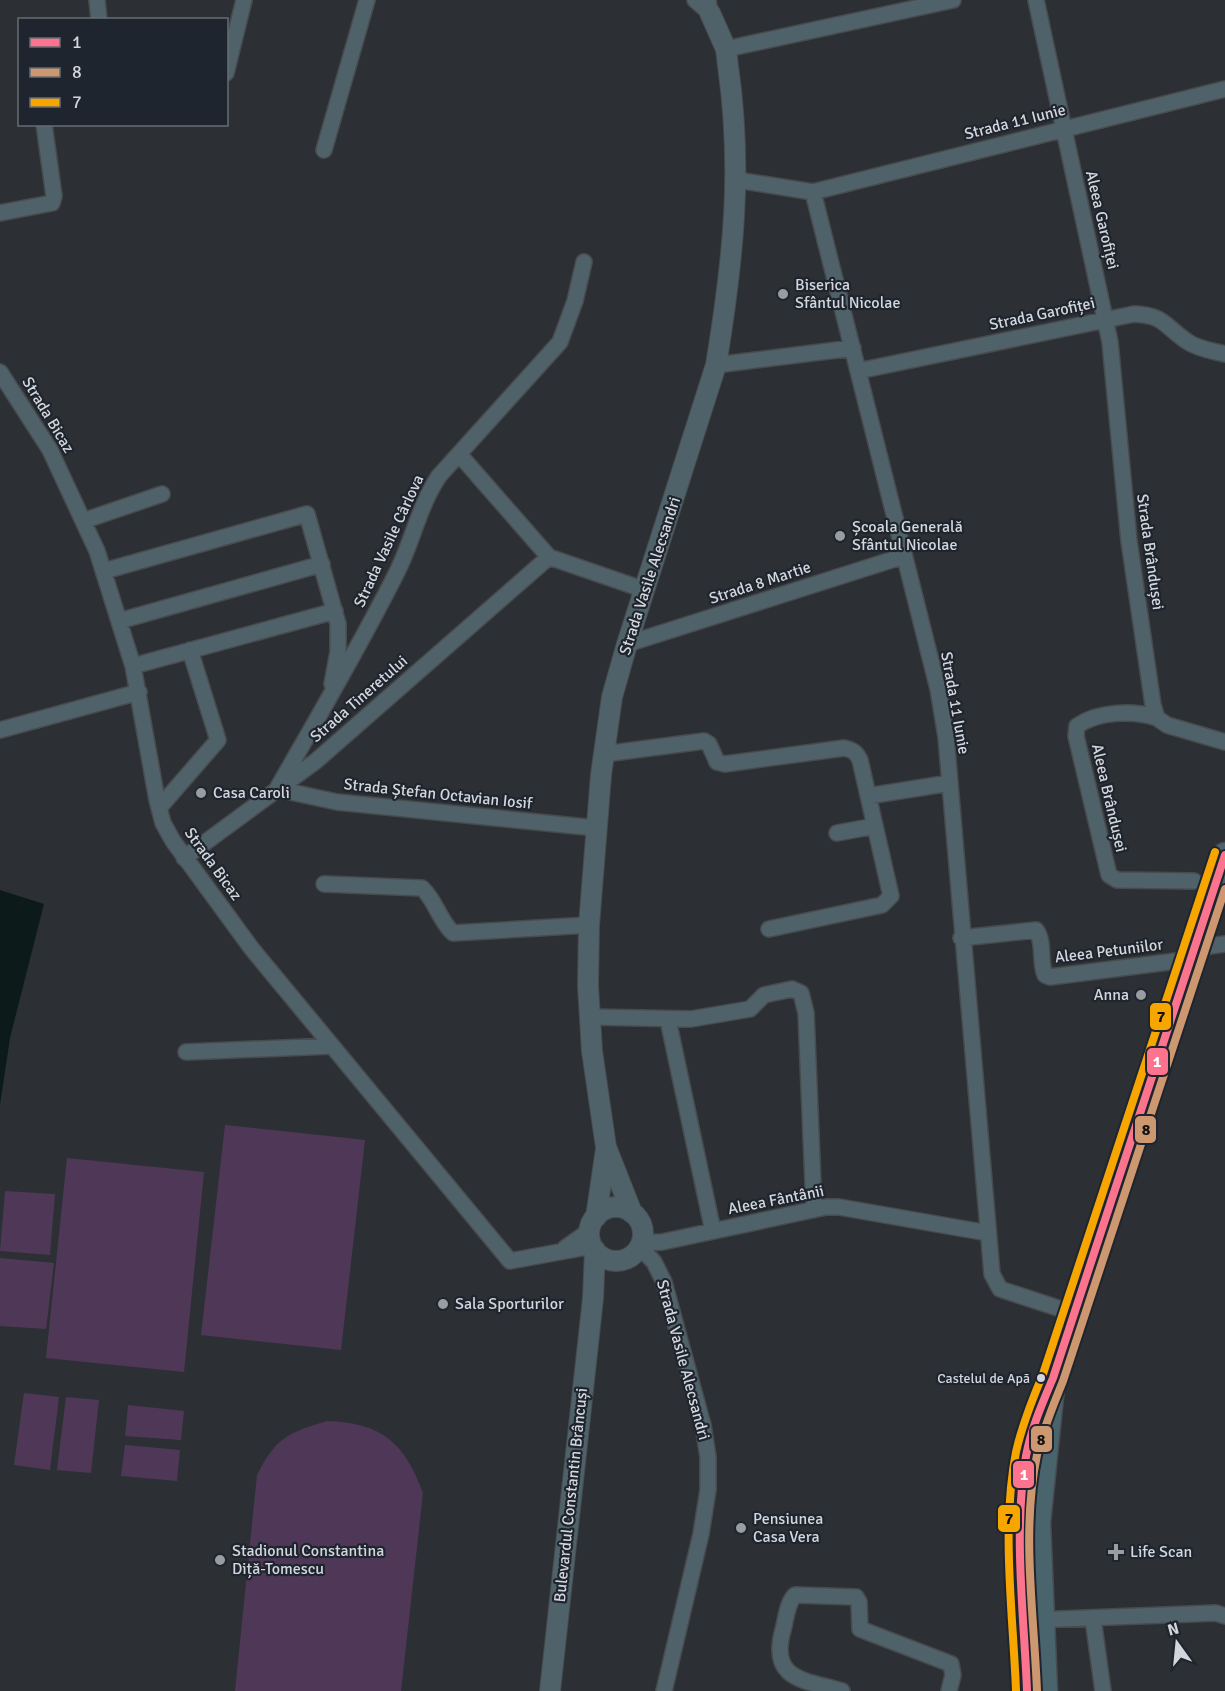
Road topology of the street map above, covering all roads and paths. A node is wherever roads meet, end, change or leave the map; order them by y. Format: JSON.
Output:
{"nodes":[{"id":1,"x":97,"y":0,"type":"edge"},
{"id":2,"x":244,"y":0,"type":"edge"},
{"id":3,"x":366,"y":0,"type":"edge"},
{"id":4,"x":953,"y":0,"type":"edge"},
{"id":5,"x":1036,"y":0,"type":"edge"},
{"id":6,"x":704,"y":4,"type":"edge"},
{"id":7,"x":99,"y":18,"type":"edge"},
{"id":8,"x":726,"y":49,"type":"junction"},
{"id":9,"x":228,"y":65,"type":"edge"},
{"id":10,"x":1225,"y":89,"type":"edge"},
{"id":11,"x":44,"y":126,"type":"edge"},
{"id":12,"x":1062,"y":129,"type":"junction"},
{"id":13,"x":324,"y":150,"type":"dead end"},
{"id":14,"x":737,"y":180,"type":"junction"},
{"id":15,"x":813,"y":192,"type":"junction"},
{"id":16,"x":0,"y":213,"type":"edge"},
{"id":17,"x":584,"y":262,"type":"dead end"},
{"id":18,"x":1106,"y":319,"type":"junction"},
{"id":19,"x":853,"y":348,"type":"junction"},
{"id":20,"x":1225,"y":354,"type":"edge"},
{"id":21,"x":716,"y":365,"type":"junction"},
{"id":22,"x":858,"y":371,"type":"junction"},
{"id":23,"x":0,"y":372,"type":"edge"},
{"id":24,"x":459,"y":454,"type":"junction"},
{"id":25,"x":162,"y":494,"type":"dead end"},
{"id":26,"x":83,"y":521,"type":"junction"},
{"id":27,"x":903,"y":556,"type":"junction"},
{"id":28,"x":549,"y":557,"type":"junction"},
{"id":29,"x":322,"y":564,"type":"junction"},
{"id":30,"x":104,"y":571,"type":"junction"},
{"id":31,"x":645,"y":590,"type":"junction"},
{"id":32,"x":335,"y":610,"type":"junction"},
{"id":33,"x":119,"y":621,"type":"junction"},
{"id":34,"x":627,"y":645,"type":"junction"},
{"id":35,"x":190,"y":650,"type":"junction"},
{"id":36,"x":133,"y":666,"type":"junction"},
{"id":37,"x":139,"y":692,"type":"junction"},
{"id":38,"x":330,"y":699,"type":"junction"},
{"id":39,"x":1157,"y":718,"type":"junction"},
{"id":40,"x":0,"y":730,"type":"edge"},
{"id":41,"x":1225,"y":742,"type":"edge"},
{"id":42,"x":604,"y":754,"type":"junction"},
{"id":43,"x":950,"y":783,"type":"junction"},
{"id":44,"x":277,"y":789,"type":"junction"},
{"id":45,"x":868,"y":796,"type":"junction"},
{"id":46,"x":159,"y":808,"type":"junction"},
{"id":47,"x":875,"y":826,"type":"junction"},
{"id":48,"x":596,"y":828,"type":"junction"},
{"id":49,"x":837,"y":833,"type":"dead end"},
{"id":50,"x":1225,"y":855,"type":"edge"},
{"id":51,"x":184,"y":858,"type":"junction"},
{"id":52,"x":1194,"y":882,"type":"dead end"},
{"id":53,"x":324,"y":884,"type":"dead end"},
{"id":54,"x":589,"y":925,"type":"junction"},
{"id":55,"x":769,"y":929,"type":"dead end"},
{"id":56,"x":961,"y":938,"type":"junction"},
{"id":57,"x":1225,"y":944,"type":"edge"},
{"id":58,"x":1194,"y":954,"type":"junction"},
{"id":59,"x":590,"y":1017,"type":"junction"},
{"id":60,"x":668,"y":1020,"type":"junction"},
{"id":61,"x":331,"y":1046,"type":"junction"},
{"id":62,"x":186,"y":1052,"type":"dead end"},
{"id":63,"x":606,"y":1147,"type":"junction"},
{"id":64,"x":813,"y":1209,"type":"junction"},
{"id":65,"x":632,"y":1213,"type":"junction"},
{"id":66,"x":713,"y":1231,"type":"junction"},
{"id":67,"x":988,"y":1233,"type":"junction"},
{"id":68,"x":593,"y":1236,"type":"junction"},
{"id":69,"x":641,"y":1245,"type":"junction"},
{"id":70,"x":613,"y":1261,"type":"junction"},
{"id":71,"x":593,"y":1299,"type":"junction"},
{"id":72,"x":1073,"y":1313,"type":"junction"},
{"id":73,"x":1225,"y":1616,"type":"edge"},
{"id":74,"x":1093,"y":1619,"type":"junction"},
{"id":75,"x":1033,"y":1620,"type":"junction"},
{"id":76,"x":550,"y":1691,"type":"edge"},
{"id":77,"x":664,"y":1691,"type":"edge"},
{"id":78,"x":842,"y":1691,"type":"edge"},
{"id":79,"x":949,"y":1691,"type":"edge"},
{"id":80,"x":1026,"y":1691,"type":"edge"},
{"id":81,"x":1045,"y":1691,"type":"edge"},
{"id":82,"x":1103,"y":1691,"type":"edge"}],
"edges":[{"from":1,"to":7,"type":"street"},
{"from":2,"to":9,"type":"street"},
{"from":3,"to":13,"type":"street"},
{"from":4,"to":8,"type":"street"},
{"from":5,"to":12,"type":"street","name":"Aleea Garofiței"},
{"from":6,"to":8,"type":"street","name":"Strada Vasile Alecsandri"},
{"from":8,"to":14,"type":"street","name":"Strada Vasile Alecsandri"},
{"from":10,"to":12,"type":"street","name":"Strada 11 Iunie"},
{"from":11,"to":16,"type":"street"},
{"from":12,"to":15,"type":"street","name":"Strada 11 Iunie"},
{"from":12,"to":18,"type":"street","name":"Aleea Garofiței"},
{"from":14,"to":15,"type":"street","name":"Strada 11 Iunie"},
{"from":14,"to":21,"type":"street","name":"Strada Vasile Alecsandri"},
{"from":15,"to":19,"type":"street","name":"Strada 11 Iunie"},
{"from":17,"to":24,"type":"street","name":"Strada Vasile Cârlova"},
{"from":18,"to":20,"type":"street","name":"Strada Garofiței"},
{"from":18,"to":22,"type":"street","name":"Strada Garofiței"},
{"from":18,"to":39,"type":"street","name":"Strada Brândușei"},
{"from":19,"to":21,"type":"street"},
{"from":19,"to":22,"type":"street","name":"Strada 11 Iunie"},
{"from":21,"to":31,"type":"street","name":"Strada Vasile Alecsandri"},
{"from":22,"to":27,"type":"street","name":"Strada 11 Iunie"},
{"from":23,"to":26,"type":"street","name":"Strada Bicaz"},
{"from":24,"to":28,"type":"street"},
{"from":24,"to":38,"type":"street","name":"Strada Vasile Cârlova"},
{"from":25,"to":26,"type":"street"},
{"from":26,"to":30,"type":"street","name":"Strada Bicaz"},
{"from":27,"to":34,"type":"street","name":"Strada 8 Martie"},
{"from":27,"to":43,"type":"street","name":"Strada 11 Iunie"},
{"from":28,"to":31,"type":"street"},
{"from":28,"to":44,"type":"street","name":"Strada Tineretului"},
{"from":29,"to":30,"type":"street"},
{"from":29,"to":32,"type":"street"},
{"from":29,"to":33,"type":"street"},
{"from":30,"to":33,"type":"street","name":"Strada Bicaz"},
{"from":31,"to":34,"type":"street","name":"Strada Vasile Alecsandri"},
{"from":32,"to":35,"type":"street"},
{"from":32,"to":38,"type":"street"},
{"from":33,"to":36,"type":"street","name":"Strada Bicaz"},
{"from":34,"to":42,"type":"street","name":"Strada Vasile Alecsandri"},
{"from":35,"to":36,"type":"street"},
{"from":35,"to":46,"type":"street"},
{"from":36,"to":37,"type":"street","name":"Strada Bicaz"},
{"from":37,"to":40,"type":"street"},
{"from":37,"to":46,"type":"street","name":"Strada Bicaz"},
{"from":38,"to":44,"type":"street","name":"Strada Vasile Cârlova"},
{"from":39,"to":41,"type":"street"},
{"from":39,"to":52,"type":"street","name":"Aleea Brândușei"},
{"from":42,"to":45,"type":"street"},
{"from":42,"to":48,"type":"street","name":"Strada Vasile Alecsandri"},
{"from":43,"to":45,"type":"street"},
{"from":43,"to":56,"type":"street","name":"Strada 11 Iunie"},
{"from":44,"to":48,"type":"street","name":"Strada Ștefan Octavian Iosif"},
{"from":44,"to":51,"type":"street","name":"Strada Tineretului"},
{"from":45,"to":47,"type":"street"},
{"from":46,"to":51,"type":"street","name":"Strada Bicaz"},
{"from":47,"to":49,"type":"street"},
{"from":47,"to":55,"type":"street"},
{"from":48,"to":54,"type":"street","name":"Strada Vasile Alecsandri"},
{"from":50,"to":58,"type":"main road"},
{"from":51,"to":61,"type":"street","name":"Strada Bicaz"},
{"from":53,"to":54,"type":"street"},
{"from":54,"to":59,"type":"street","name":"Strada Vasile Alecsandri"},
{"from":56,"to":58,"type":"street","name":"Aleea Petuniilor"},
{"from":56,"to":67,"type":"street","name":"Strada 11 Iunie"},
{"from":57,"to":58,"type":"street"},
{"from":58,"to":72,"type":"main road"},
{"from":59,"to":60,"type":"street"},
{"from":59,"to":63,"type":"street","name":"Strada Vasile Alecsandri"},
{"from":60,"to":64,"type":"street"},
{"from":60,"to":66,"type":"street"},
{"from":61,"to":62,"type":"street"},
{"from":61,"to":68,"type":"street","name":"Strada Bicaz"},
{"from":63,"to":65,"type":"street","name":"Strada Vasile Alecsandri"},
{"from":63,"to":68,"type":"street","name":"Strada Vasile Alecsandri"},
{"from":64,"to":66,"type":"street","name":"Aleea Fântânii"},
{"from":64,"to":67,"type":"street","name":"Aleea Fântânii"},
{"from":65,"to":68,"type":"street"},
{"from":65,"to":69,"type":"street"},
{"from":66,"to":69,"type":"street","name":"Aleea Fântânii"},
{"from":67,"to":72,"type":"street","name":"Strada 11 Iunie"},
{"from":68,"to":70,"type":"street"},
{"from":68,"to":71,"type":"street","name":"Bulevardul Constantin Brâncuși"},
{"from":69,"to":70,"type":"street"},
{"from":69,"to":77,"type":"street","name":"Strada Vasile Alecsandri"},
{"from":70,"to":71,"type":"street","name":"Bulevardul Constantin Brâncuși"},
{"from":71,"to":76,"type":"street","name":"Bulevardul Constantin Brâncuși"},
{"from":72,"to":75,"type":"main road"},
{"from":73,"to":74,"type":"street"},
{"from":74,"to":75,"type":"street"},
{"from":74,"to":82,"type":"street"},
{"from":75,"to":80,"type":"main road"},
{"from":75,"to":81,"type":"main road"},
{"from":78,"to":79,"type":"street"}]}
